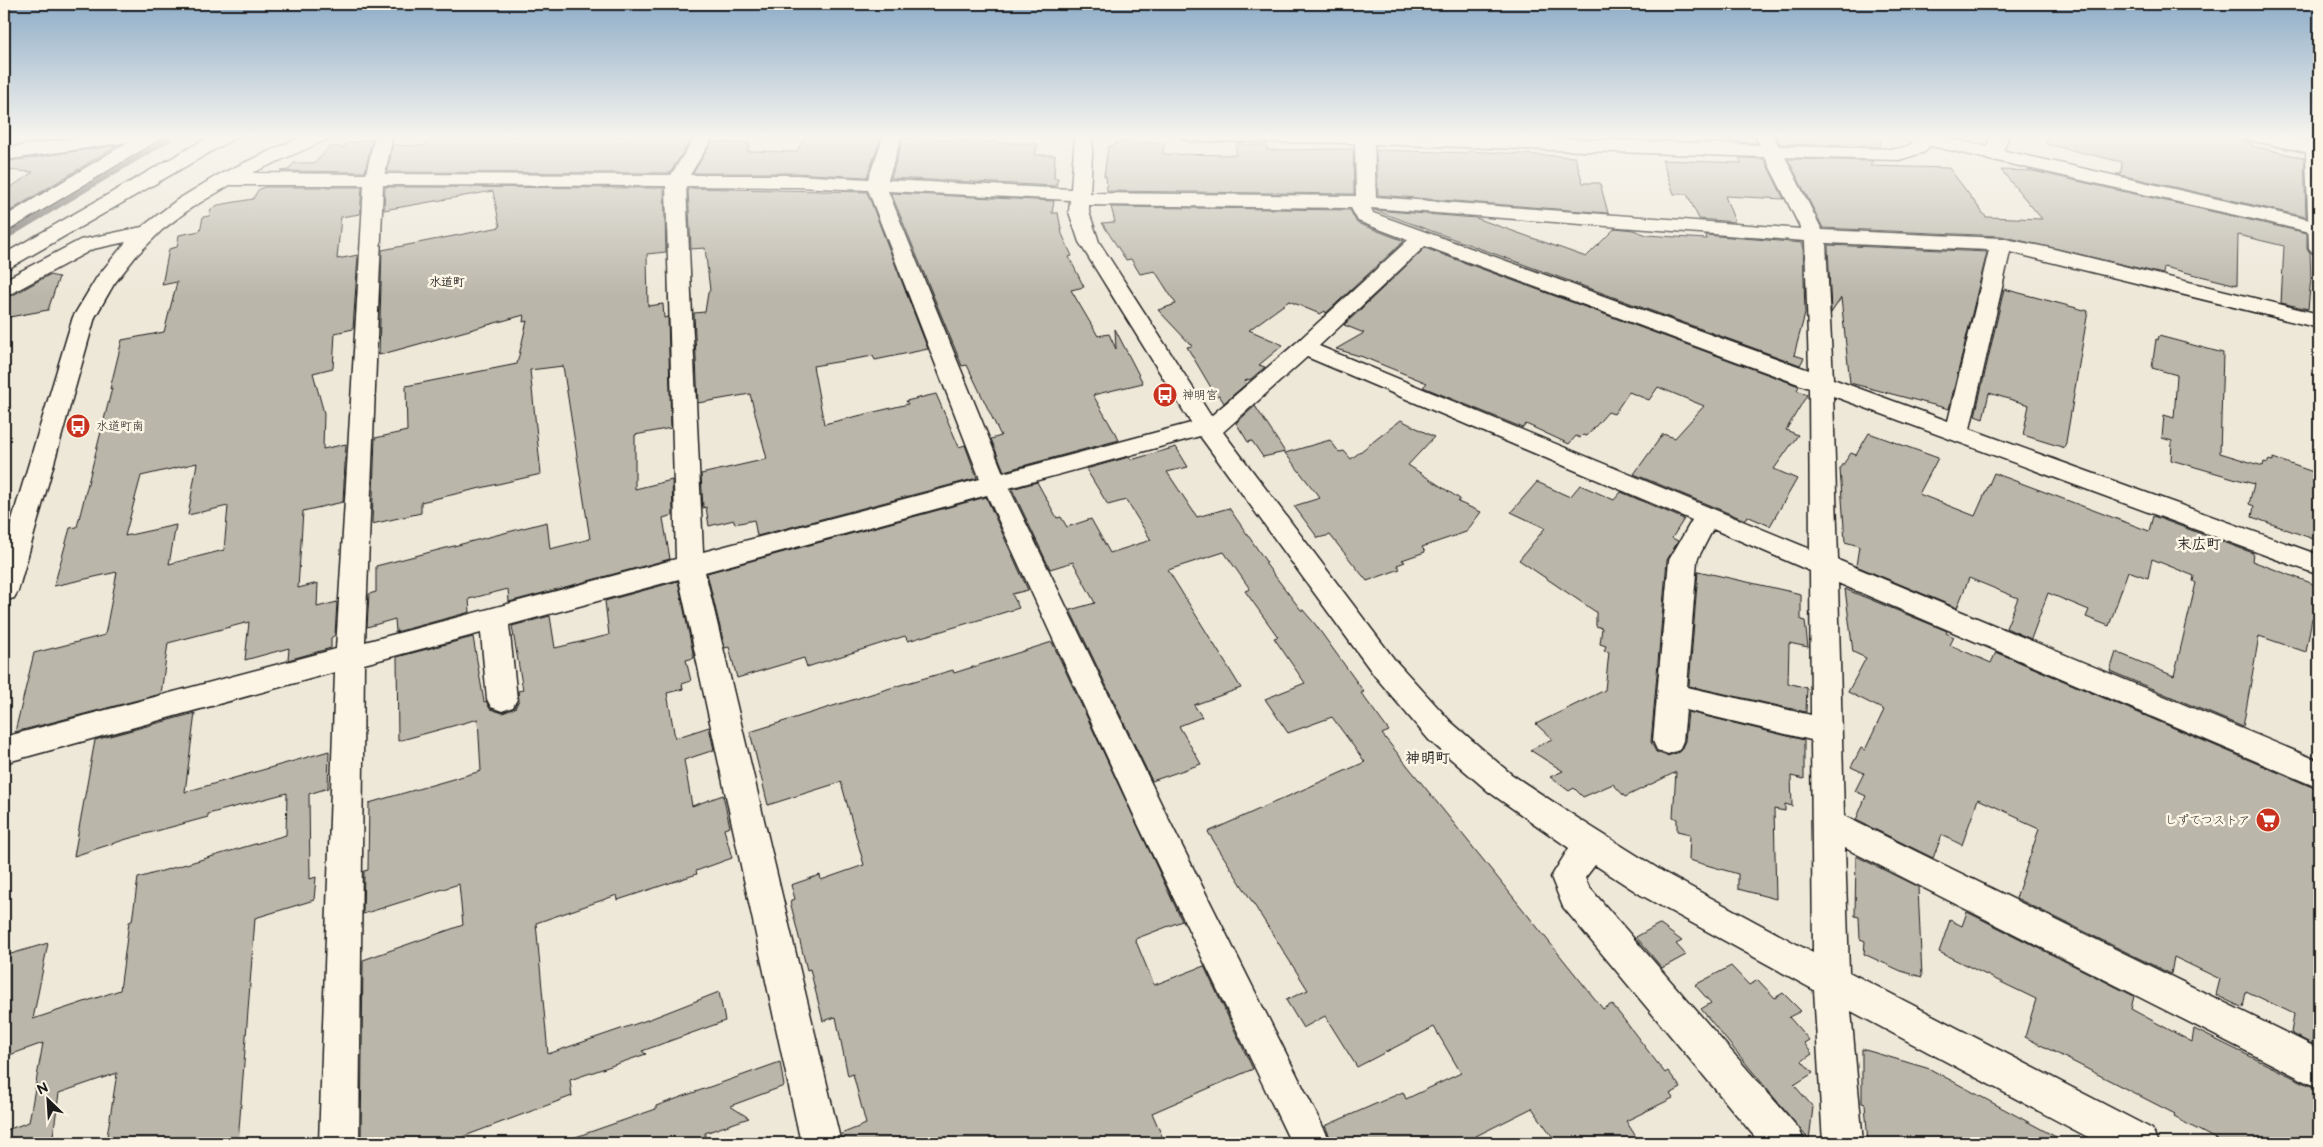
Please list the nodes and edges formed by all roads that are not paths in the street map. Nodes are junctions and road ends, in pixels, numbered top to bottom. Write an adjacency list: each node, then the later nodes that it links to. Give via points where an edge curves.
1 (65, 189): 15 (street)
2 (133, 189): 21 (street)
3 (210, 189): 17 (street)
4 (374, 189): 35 (street)
5 (676, 189): 31 (street)
6 (877, 189): 28 (street)
7 (936, 189): 13 (street)
8 (1081, 189): 13 (street)
9 (1363, 189): 14 (street)
10 (1790, 189): 18 (street)
11 (2165, 189): 16 (street)
12 (2317, 189): 16 (street)
13 (1080, 197): 14 (street); 26 (street, via 1080,212 1089,242)
14 (1362, 202): 18 (street); 19 (street, via 1365,217)
15 (4, 225)
16 (2319, 228)
17 (146, 232): 22 (street, via 87,244); 33 (street, via 113,268 84,317)
18 (1815, 236): 20 (street); 25 (street)
19 (1423, 238): 24 (street); 25 (street)
20 (2001, 244): 23 (street); 27 (street)
21 (4, 263)
22 (4, 288)
23 (2319, 320)
24 (1304, 348): 26 (street); 29 (street)
25 (1821, 384): 27 (street); 32 (street)
26 (1207, 429): 28 (street); 43 (street, via 1384,667 1440,731 1500,783)
27 (1957, 433): 30 (street)
28 (994, 483): 31 (street); 48 (street, via 1153,822)
29 (1707, 516): 32 (street); 36 (street, via 1684,560)
30 (2319, 565)
31 (690, 566): 34 (street); 47 (street)
32 (1824, 566): 38 (street); 41 (street)
33 (4, 591)
34 (494, 618): 35 (street); 37 (street)
35 (350, 656): 40 (street); 46 (street)
36 (1671, 695): 38 (street); 39 (street)
37 (502, 699)
38 (1827, 731): 42 (street)
39 (1668, 741)
40 (4, 750)
41 (2319, 775)
42 (1828, 823): 44 (street); 45 (street)
43 (1591, 845): 44 (street, via 1653,884); 49 (street, via 1568,876 1575,896)
44 (1831, 981): 50 (street); 51 (street)
45 (2319, 1069)
46 (339, 1143)
47 (821, 1143)
48 (1311, 1143)
49 (1784, 1143)
50 (1843, 1143)
51 (2138, 1143)

